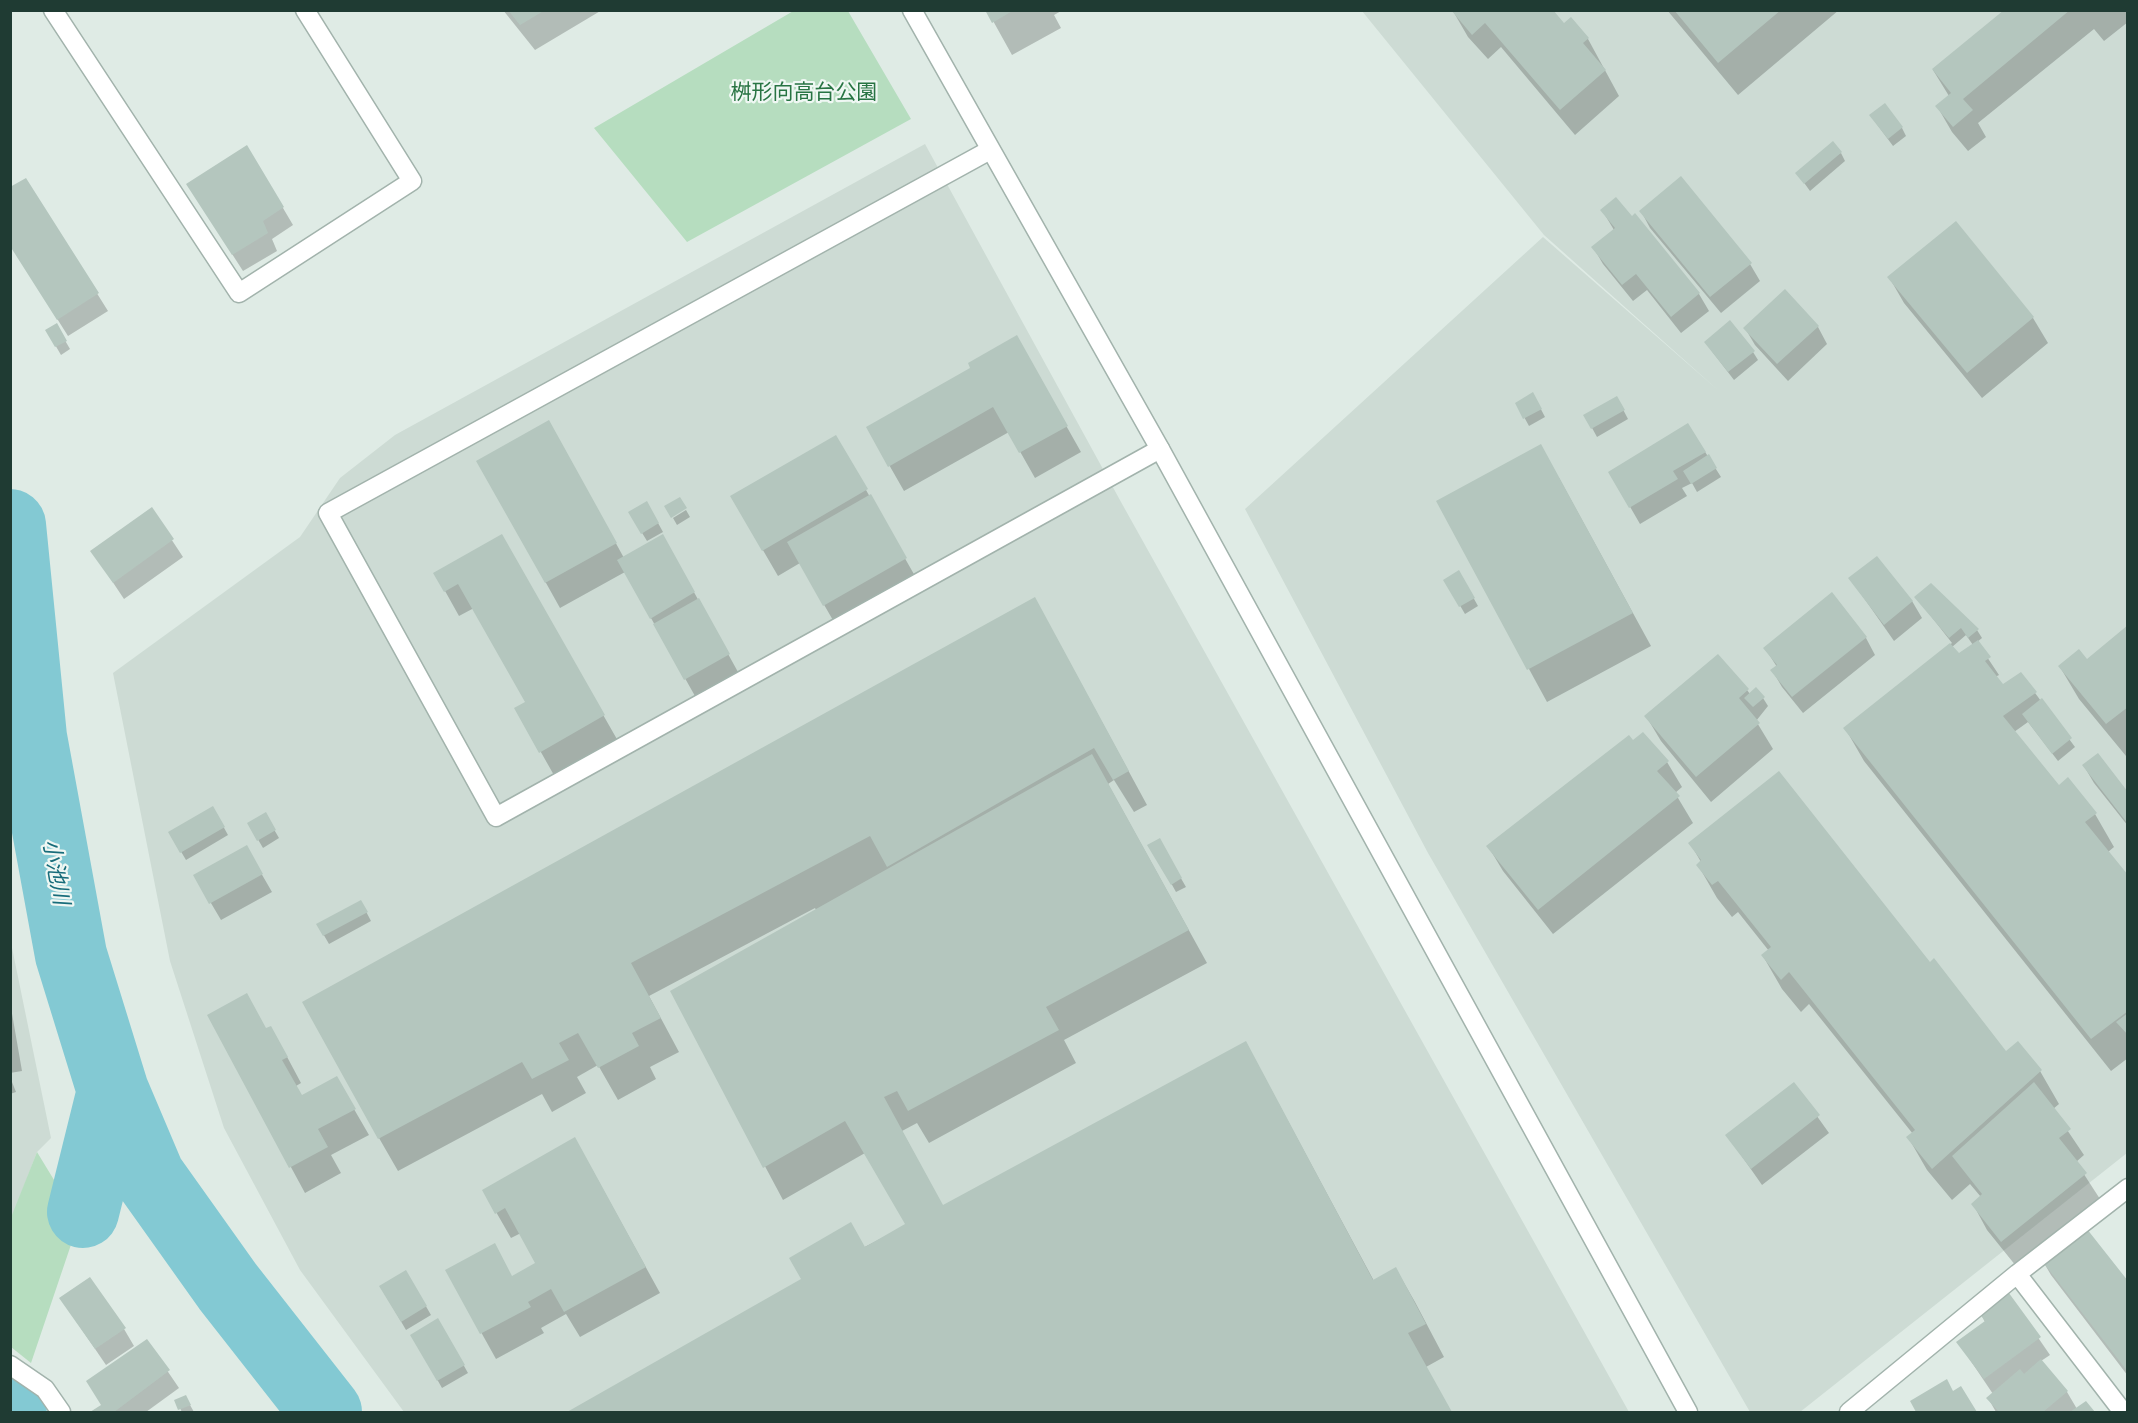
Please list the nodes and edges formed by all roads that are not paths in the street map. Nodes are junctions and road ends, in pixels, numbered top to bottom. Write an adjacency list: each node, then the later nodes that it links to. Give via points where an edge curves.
1 (53, 10): 2 (street, via 239,293 412,182)
2 (305, 10)
3 (912, 10): 4 (street)
4 (990, 150): 5 (street); 5 (street, via 328,513 496,817)
5 (1160, 449): 10 (street)
6 (2127, 1188): 7 (street)
7 (2017, 1274): 11 (street); 12 (street)
8 (10, 1365): 9 (street, via 45,1389)
9 (61, 1413)
10 (1688, 1413)
11 (1849, 1413)
12 (2123, 1413)

